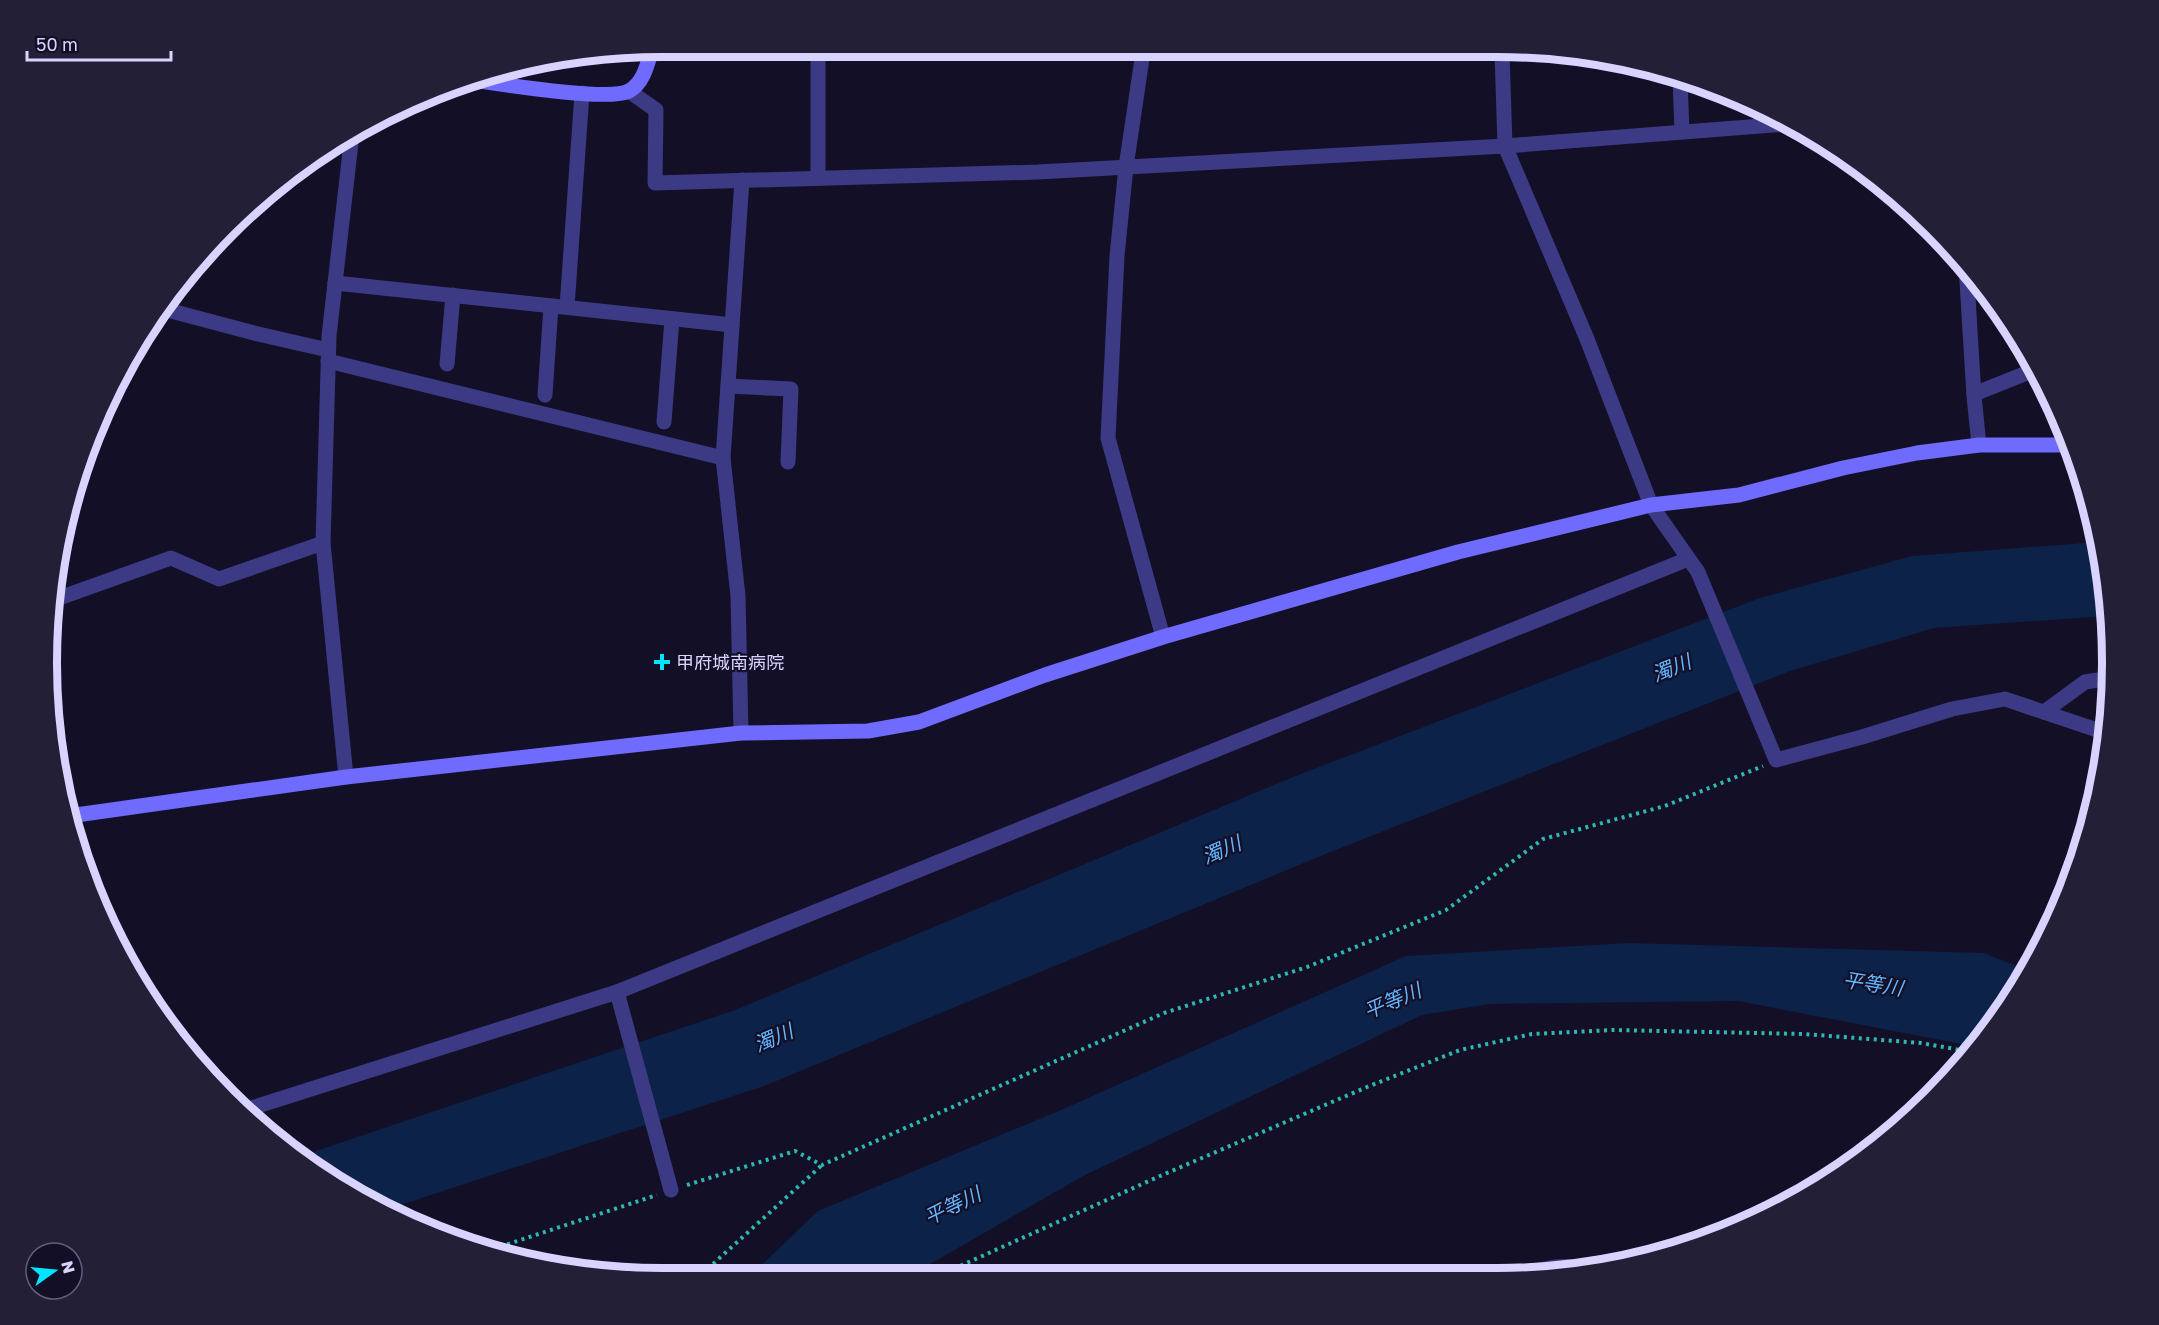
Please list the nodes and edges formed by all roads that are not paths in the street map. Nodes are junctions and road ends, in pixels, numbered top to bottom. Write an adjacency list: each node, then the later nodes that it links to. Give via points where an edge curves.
1 (650, 57): 7 (street, via 645,75)
2 (818, 57): 14 (street)
3 (1142, 57): 13 (street)
4 (1502, 57): 12 (street)
5 (492, 82): 8 (street)
6 (1680, 86): 10 (street)
7 (629, 91): 8 (street); 15 (street, via 656,110 655,183)
8 (582, 93): 20 (street)
9 (1775, 125): 10 (street)
10 (1682, 132): 12 (street)
11 (351, 144): 17 (street)
12 (1505, 146): 13 (street); 35 (street, via 1587,339)
13 (1125, 167): 14 (street); 39 (street, via 1108,438)
14 (818, 178): 15 (street)
15 (742, 180): 23 (street)
16 (1967, 282): 28 (street)
17 (335, 283): 18 (street); 24 (street)
18 (453, 295): 19 (street); 25 (street)
19 (551, 306): 20 (street); 29 (street)
20 (567, 307): 22 (street)
21 (170, 311): 24 (street)
22 (672, 319): 23 (street); 30 (street)
23 (732, 325): 27 (street)
24 (328, 355): 33 (street); 36 (street)
25 (447, 364)
26 (2028, 373): 28 (street)
27 (728, 386): 33 (street); 34 (street, via 791,388)
28 (1974, 394): 31 (street)
29 (545, 395)
30 (664, 422)
31 (1979, 445): 32 (street); 35 (street, via 1853,466 1739,495)
32 (2061, 445)
33 (723, 458): 43 (street, via 738,596)
34 (788, 462)
35 (1651, 505): 37 (street); 39 (street, via 1458,552)
36 (323, 543): 38 (street, via 219,579 171,558); 44 (street)
37 (1688, 559): 41 (street, via 1698,572 1776,760 1952,709 2005,699); 46 (street)
38 (61, 598)
39 (1163, 637): 43 (street, via 919,722 868,731)
40 (2102, 679): 41 (street, via 2085,682)
41 (2044, 712): 42 (street)
42 (2098, 730)
43 (741, 733): 44 (street)
44 (346, 777): 45 (street)
45 (77, 815)
46 (617, 992): 47 (street); 48 (street)
47 (252, 1108)
48 (671, 1190)

